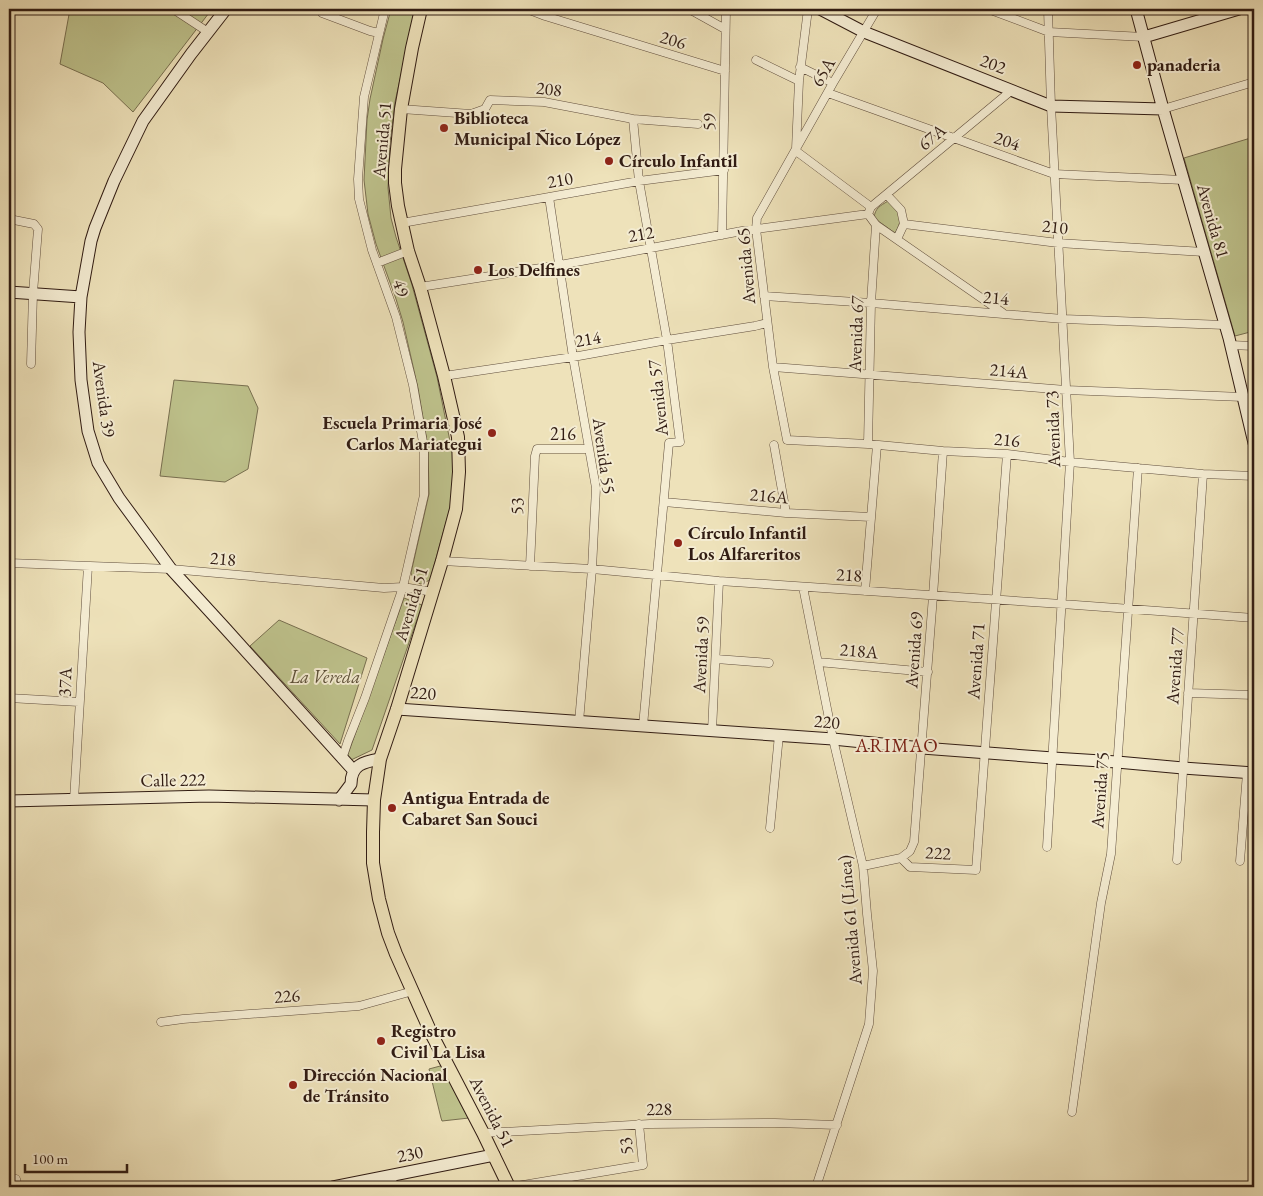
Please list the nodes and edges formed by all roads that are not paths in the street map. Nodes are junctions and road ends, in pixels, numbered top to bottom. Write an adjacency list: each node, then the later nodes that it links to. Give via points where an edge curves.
1 (173, 9): 17 (street)
2 (226, 9): 17 (street, Avenida 39)
3 (319, 9): 20 (street, via 322,13)
4 (385, 9): 20 (street, 49)
5 (422, 9): 31 (main road, Avenida 51)
6 (527, 9): 24 (street, 206)
7 (688, 9): 16 (street)
8 (726, 9): 16 (street, 59)
9 (808, 9): 23 (street, Avenida 65)
10 (820, 9): 18 (street, 202)
11 (877, 9): 18 (street, 65A)
12 (988, 9): 19 (street)
13 (1048, 9): 19 (street, Avenida 73)
14 (1136, 9): 21 (street, Avenida 81)
15 (1239, 9): 21 (street)
16 (725, 29): 24 (street, 59)
17 (208, 32): 61 (street, Avenida 39, via 143,121 122,164 95,228)
18 (864, 32): 27 (street, 65A); 28 (street, 202)
19 (1049, 32): 21 (street); 30 (street, Avenida 73)
20 (379, 33): 55 (street, 49, via 364,97 358,179 359,199)
21 (1144, 37): 32 (street, Avenida 81)
22 (756, 60): 25 (street)
23 (800, 67): 25 (street, Avenida 65); 27 (street)
24 (725, 71): 37 (street, 59)
25 (799, 81): 36 (street, Avenida 65)
26 (1254, 82): 32 (street)
27 (833, 83): 29 (street, 65A)
28 (1012, 90): 30 (street, 202); 35 (street, 67A)
29 (828, 93): 35 (street, 204); 36 (street, 65A)
30 (1051, 106): 32 (street, 202); 38 (street, Avenida 73)
31 (402, 109): 33 (street, 208, via 471,114 485,109 490,100 544,102); 45 (main road, Avenida 51, via 394,183)
32 (1163, 109): 39 (street, Avenida 81)
33 (633, 119): 34 (street, 208); 40 (street, Avenida 57)
34 (698, 124)
35 (954, 138): 38 (street, 204); 41 (street, 67A)
36 (796, 150): 43 (street); 48 (street, Avenida 65, via 757,218)
37 (724, 170): 40 (street, 210); 49 (street, 59)
38 (1054, 174): 39 (street, 204); 51 (street, Avenida 73)
39 (1183, 180): 54 (street, Avenida 81)
40 (638, 181): 42 (street, 210); 52 (street, Avenida 57)
41 (887, 195): 43 (street, 67A); 46 (street, via 901,210)
42 (549, 197): 45 (street, 210); 56 (street, Avenida 55)
43 (870, 211): 47 (street); 48 (street, 212)
44 (9, 219): 59 (street, via 34,224 38,229)
45 (402, 223): 53 (main road, Avenida 51)
46 (904, 224): 50 (street); 51 (street, 210)
47 (876, 225): 50 (street); 62 (street, Avenida 67)
48 (756, 230): 49 (street, 212); 60 (street, Avenida 65)
49 (722, 235): 52 (street, 212)
50 (896, 239): 63 (street)
51 (1058, 243): 54 (street, 210); 64 (street, Avenida 73)
52 (651, 248): 56 (street, 212); 67 (street, Avenida 57)
53 (408, 251): 55 (street); 57 (main road, Avenida 51)
54 (1204, 252): 66 (street, Avenida 81)
55 (377, 263): 101 (street, 49, via 396,317 424,448 424,495)
56 (560, 264): 57 (street, 212); 70 (street, Avenida 55)
57 (420, 287): 74 (main road, Avenida 51)
58 (9, 292): 59 (street)
59 (33, 293): 61 (street); 71 (street)
60 (764, 296): 62 (street, 214); 65 (street, Avenida 65)
61 (81, 297): 98 (street, Avenida 39, via 80,370 88,431 98,463 119,498)
62 (872, 303): 63 (street, 214); 73 (street, Avenida 67)
63 (1004, 314): 64 (street, 214)
64 (1062, 320): 66 (street, 214); 75 (street, Avenida 73)
65 (767, 323): 67 (street, 214); 72 (street, Avenida 65)
66 (1225, 325): 68 (street, Avenida 81)
67 (667, 340): 70 (street, 214); 90 (street, Avenida 57, via 680,442 669,443)
68 (1230, 345): 69 (street); 76 (street, Avenida 81)
69 (1254, 346)
70 (573, 357): 74 (street, 214); 83 (street, Avenida 55)
71 (30, 364)
72 (772, 367): 73 (street, 214A); 77 (street, Avenida 65)
73 (870, 374): 75 (street, 214A); 79 (street, Avenida 67)
74 (444, 376): 93 (main road, Avenida 51, via 458,437 459,472 456,509)
75 (1066, 390): 76 (street, 214A); 86 (street, Avenida 73)
76 (1243, 397): 78 (street, Avenida 81)
77 (786, 440): 79 (street, 216)
78 (1254, 443)
79 (868, 444): 80 (street, 216)
80 (877, 445): 84 (street, 216); 92 (street)
81 (774, 446): 91 (street)
82 (537, 449): 83 (street, 216); 96 (street, 53)
83 (589, 449): 97 (street, Avenida 55, via 596,488)
84 (943, 451): 85 (street, 216); 105 (street, Avenida 69)
85 (1007, 454): 86 (street, 216); 106 (street, Avenida 71)
86 (1070, 462): 87 (street, 216); 107 (street, Avenida 73)
87 (1138, 468): 88 (street, 216); 108 (street, Avenida 75)
88 (1203, 474): 89 (street, 216); 109 (street, Avenida 77)
89 (1254, 476)
90 (664, 502): 91 (street, 216A); 99 (street, Avenida 57)
91 (786, 512): 92 (street, 216A)
92 (871, 517): 103 (street)
93 (442, 561): 96 (street, 218); 104 (main road, Avenida 51)
94 (9, 562): 95 (street, 218)
95 (88, 566): 98 (street, 218); 118 (street, 37A)
96 (530, 566): 97 (street, 218)
97 (592, 568): 99 (street, 218); 120 (street, Avenida 55)
98 (171, 569): 101 (street, 218); 128 (street, Avenida 39)
99 (658, 575): 100 (street, 218); 121 (street, Avenida 57)
100 (719, 581): 102 (street, 218); 111 (street, Avenida 59)
101 (403, 587): 104 (street, 218); 128 (street, 49)
102 (803, 587): 103 (street, 218); 112 (street, Avenida 61 (Línea))
103 (865, 590): 105 (street, 218)
104 (433, 592): 119 (main road, Avenida 51)
105 (933, 596): 106 (street, 218); 114 (street, Avenida 69)
106 (996, 600): 107 (street, 218); 126 (street, Avenida 71)
107 (1062, 604): 108 (street, 218); 127 (street, Avenida 73)
108 (1128, 609): 109 (street, 218); 130 (street, Avenida 75)
109 (1194, 613): 110 (street, 218); 115 (street, Avenida 77)
110 (1254, 618)
111 (716, 659): 113 (street); 122 (street, Avenida 59)
112 (818, 662): 114 (street, 218A); 124 (street, Avenida 61 (Línea))
113 (770, 663)
114 (928, 672): 125 (street, Avenida 69)
115 (1188, 694): 116 (street); 131 (street, Avenida 77)
116 (1254, 695)
117 (9, 698): 118 (street)
118 (79, 702): 135 (street, 37A)
119 (397, 709): 120 (street, 220); 129 (main road, Avenida 51)
120 (579, 722): 121 (street, 220)
121 (643, 726): 122 (street, 220)
122 (712, 731): 123 (street, 220)
123 (778, 736): 124 (street, 220); 139 (street)
124 (833, 740): 125 (street, 220); 145 (street, Avenida 61 (Línea))
125 (922, 748): 126 (street, 220); 141 (street, Avenida 69, via 914,842)
126 (985, 752): 127 (street, 220); 146 (street, Avenida 71)
127 (1053, 758): 130 (street, 220); 140 (street, Avenida 73)
128 (342, 759): 132 (street, Avenida 39)
129 (380, 759): 132 (street, via 359,765); 137 (main road, Avenida 51)
130 (1117, 762): 131 (street, 220); 149 (street, Avenida 75, via 1111,854 1101,903)
131 (1183, 768): 133 (street, 220); 143 (street, Avenida 77)
132 (354, 771): 134 (street)
133 (1251, 773): 144 (street)
134 (352, 784): 136 (street); 137 (street, via 354,791)
135 (74, 800): 136 (street, Calle 222, via 209,796); 138 (street, Calle 222)
136 (339, 800): 137 (street, Calle 222)
137 (368, 800): 147 (main road, Avenida 51, via 379,899 388,933)
138 (9, 801)
139 (770, 828)
140 (1046, 847)
141 (910, 851): 142 (street, 222)
142 (901, 858): 145 (street, 222); 146 (street, 222, via 910,867)
143 (1177, 860)
144 (1240, 861)
145 (863, 866): 151 (street, Avenida 61 (Línea), via 873,971 869,1024)
146 (976, 870)
147 (413, 991): 148 (street, 226, via 359,1006); 152 (main road, Avenida 51, via 432,1035)
148 (161, 1022)
149 (1072, 1112)
150 (639, 1124): 151 (street, 228); 152 (street, 228); 157 (street, 53, via 643,1165)
151 (836, 1125): 158 (street, Avenida 61 (Línea))
152 (483, 1132): 153 (main road, Avenida 51)
153 (494, 1155): 154 (street, 230); 157 (main road, Avenida 51)
154 (391, 1176): 155 (street, 230); 156 (street)
155 (333, 1187)
156 (394, 1187)
157 (510, 1187)
158 (816, 1187)

